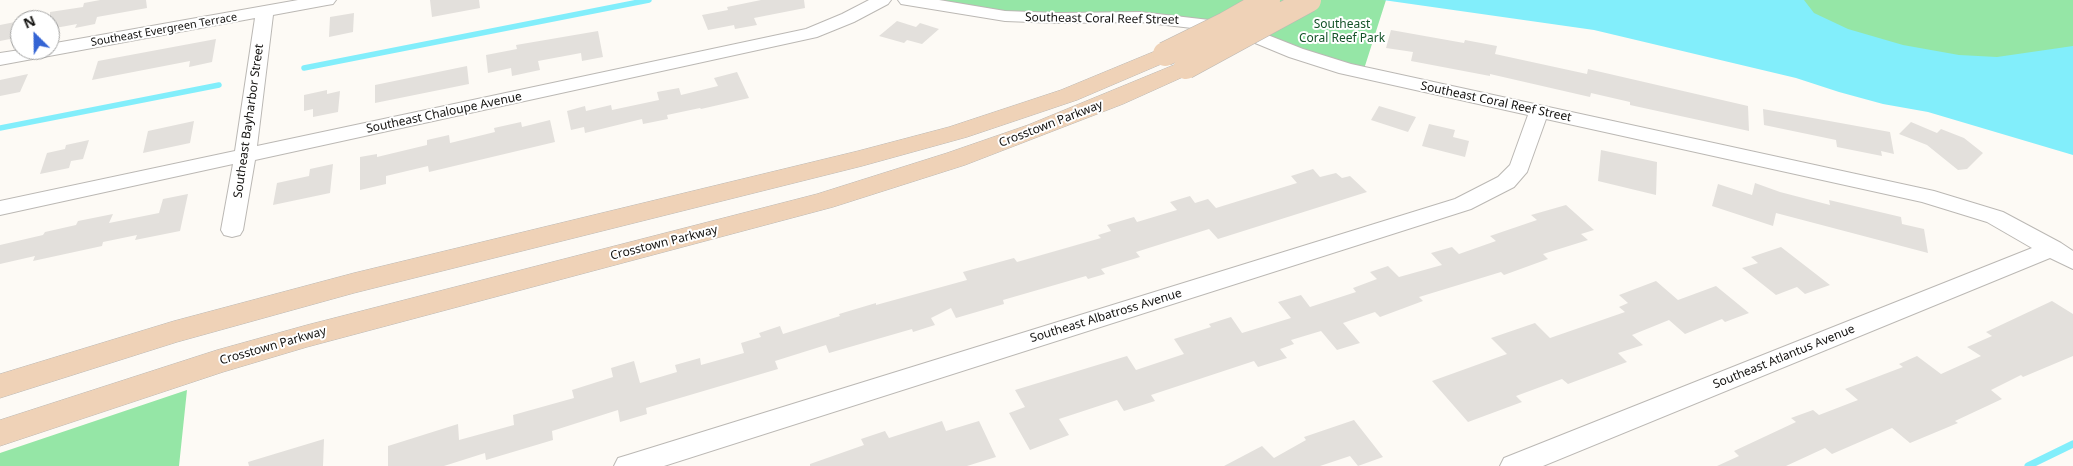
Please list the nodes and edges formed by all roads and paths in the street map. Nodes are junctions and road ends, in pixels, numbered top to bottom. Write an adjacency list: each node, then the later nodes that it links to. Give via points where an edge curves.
1 (328, 0): 6 (street, Southeast Evergreen Terrace)
2 (882, 0): 10 (street, Southeast Chaloupe Avenue, via 811,33)
3 (907, 0): 9 (street, Southeast Coral Reef Street, via 1004,16 1140,17 1205,24 1248,34 1346,69)
4 (1268, 0): 8 (main road, Crosstown Parkway, bridge, via 1226,24)
5 (1309, 0): 8 (main road, Crosstown Parkway, bridge, via 1257,30)
6 (265, 12): 7 (street, Southeast Evergreen Terrace); 10 (street, Southeast Bayharbor Street)
7 (0, 59)
8 (1176, 61): 14 (main road, Crosstown Parkway, via 950,134 862,158 354,283); 16 (main road, Crosstown Parkway, via 1115,99 948,162 824,201 307,336)
9 (1539, 111): 13 (street, Southeast Coral Reef Street, via 1926,196 1995,217); 18 (street, Southeast Albatross Avenue, via 1520,167 1506,182 1463,204)
10 (245, 156): 11 (street, Southeast Chaloupe Avenue); 12 (street, Southeast Bayharbor Street)
11 (0, 208)
12 (232, 230)
13 (2063, 254): 19 (street, Southeast Atlantus Avenue)
14 (217, 321): 15 (main road, Crosstown Parkway); 16 (main road, via 198,347)
15 (0, 386)
16 (135, 388): 17 (main road, Crosstown Parkway)
17 (0, 433)
18 (628, 466)
19 (1514, 466)

